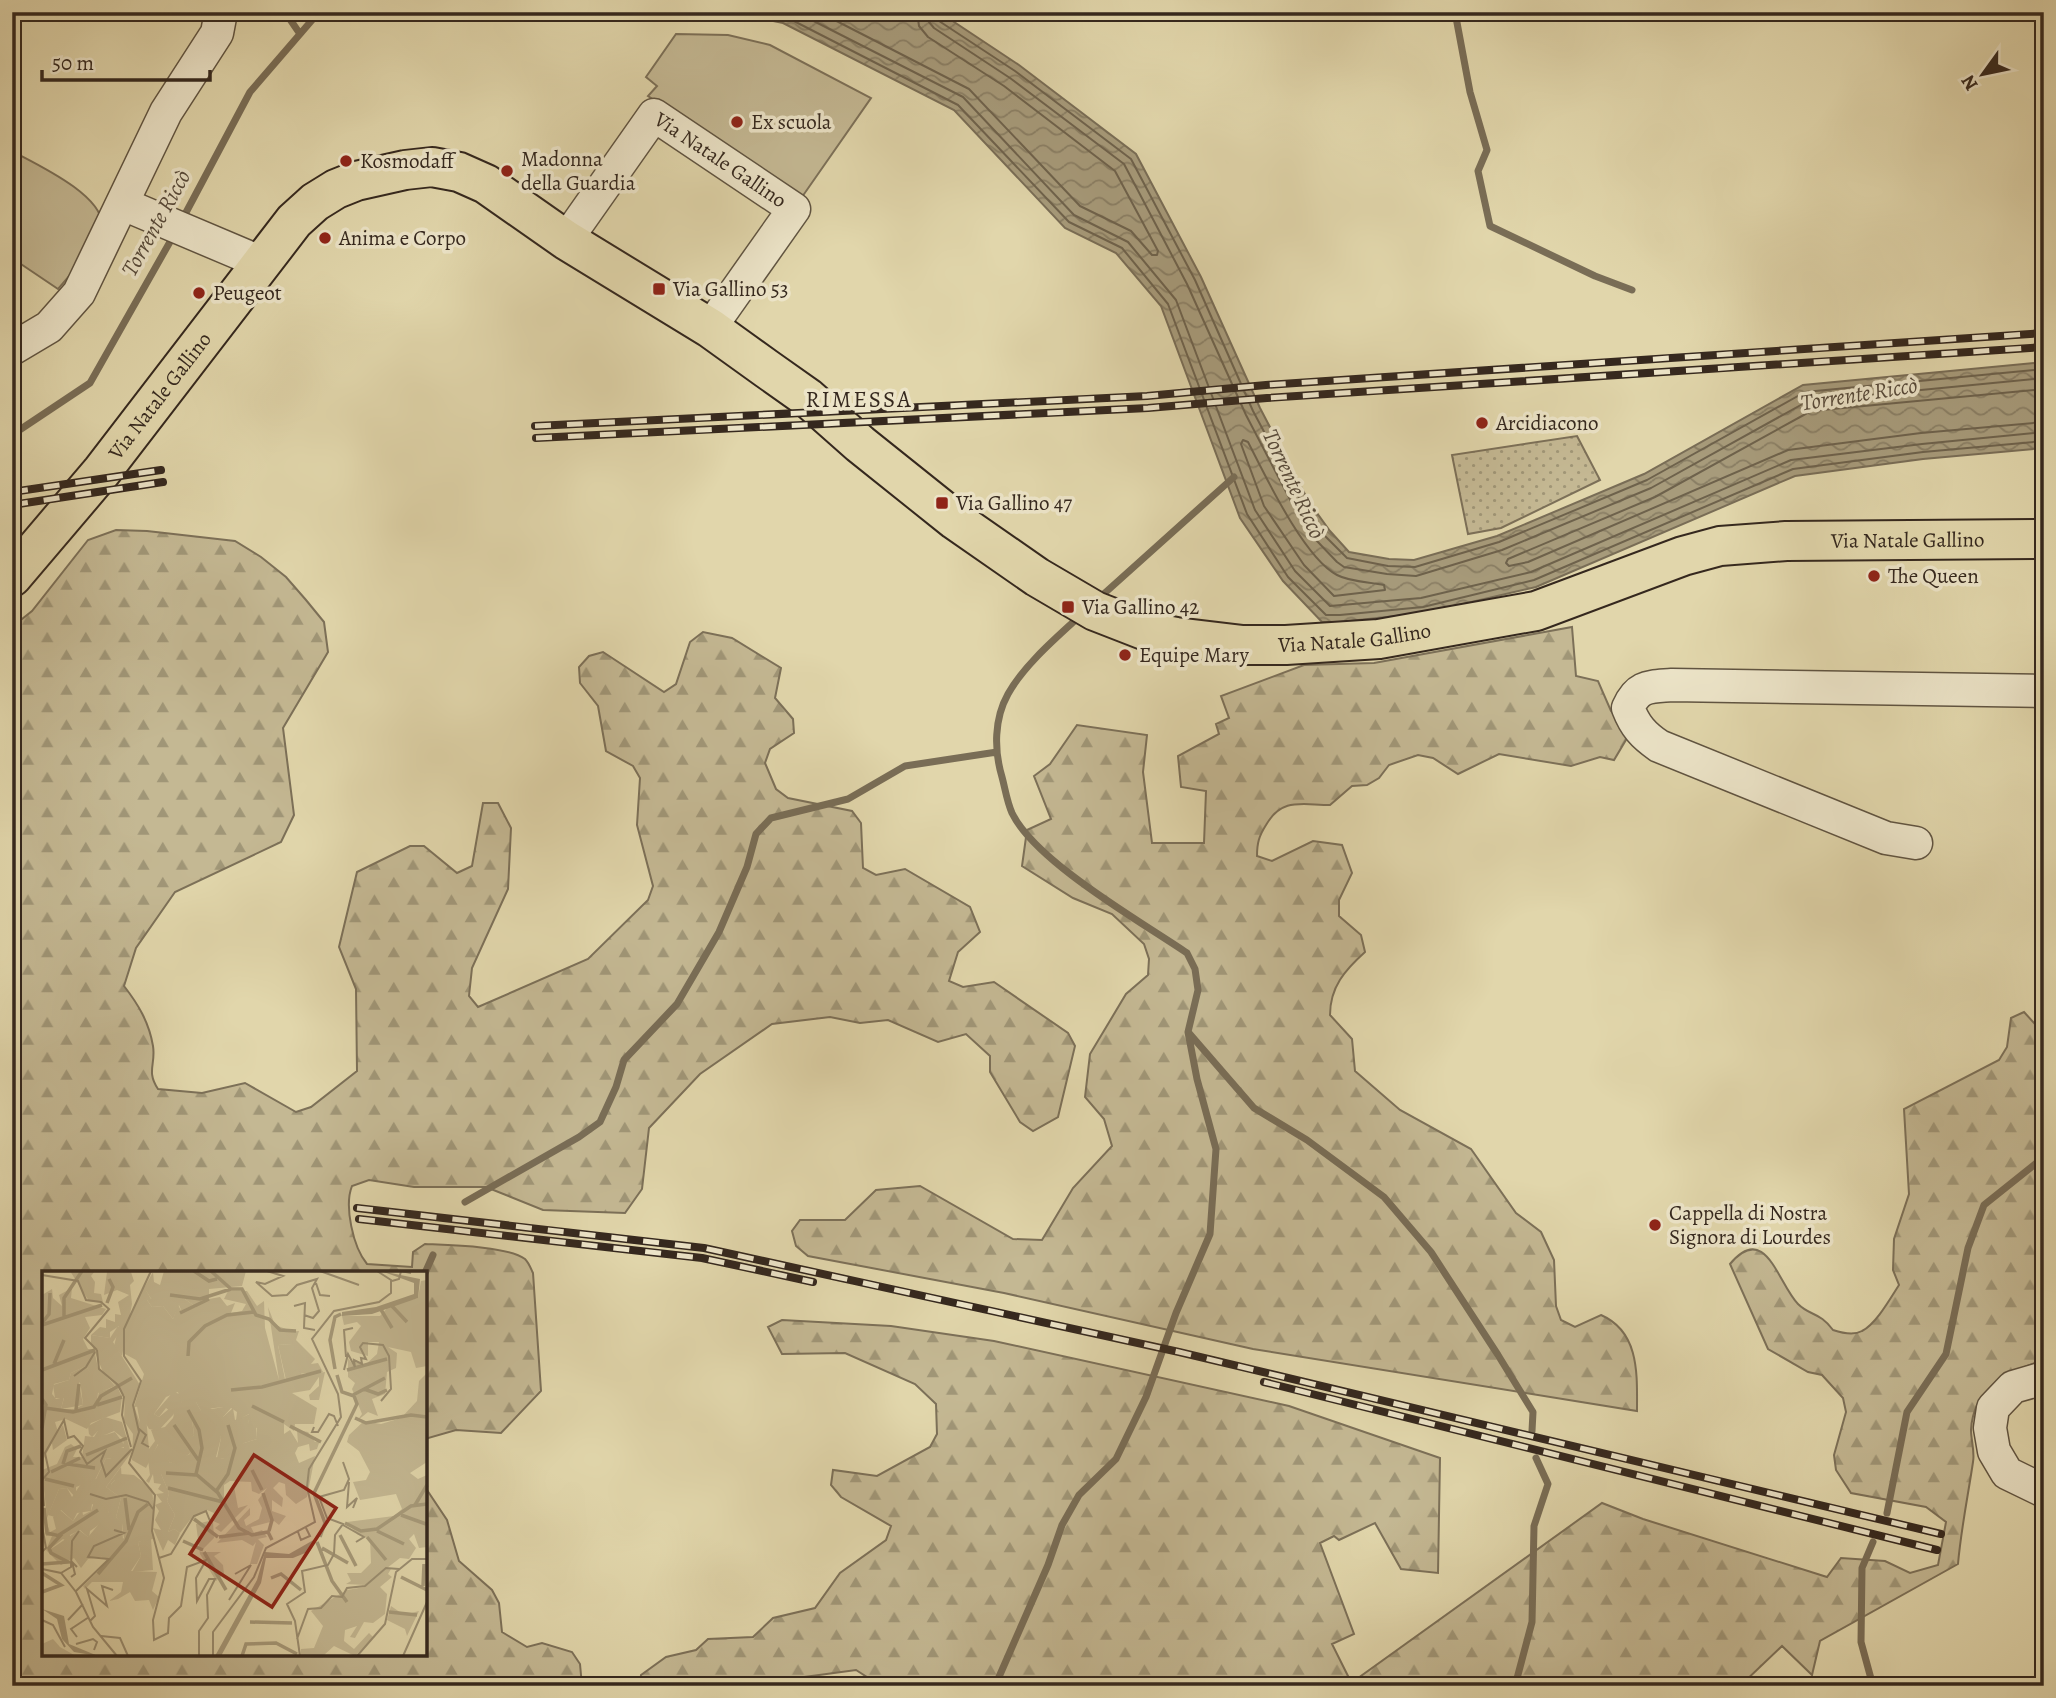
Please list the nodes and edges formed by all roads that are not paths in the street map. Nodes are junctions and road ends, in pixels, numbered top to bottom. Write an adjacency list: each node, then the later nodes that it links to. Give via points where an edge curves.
1 (220, 12): 2 (street, via 216,33 166,112)
2 (129, 206): 4 (street); 6 (street, via 79,293 49,327)
3 (566, 240): 4 (main road, Via Natale Gallino, via 486,184 432,167 378,175 336,189 294,221); 5 (main road, Via Natale Gallino); 5 (street, Via Natale Gallino, via 654,115 794,209)
4 (260, 262): 8 (main road, Via Natale Gallino, via 102,471)
5 (710, 328): 7 (main road, Via Natale Gallino, via 808,398 955,520 1037,578 1118,621 1199,641 1339,643 1488,620 1536,611 1720,546 1786,541)
6 (12, 349)
7 (2044, 539)
8 (12, 577)
9 (2044, 691): 10 (street, via 1672,685 1648,687 1634,695 1628,708 1635,724 1659,746 1886,838)
10 (1916, 844)
11 (2044, 1378): 12 (street, via 2013,1387 1993,1408 1990,1428 1994,1451 2007,1473)
12 (2044, 1490)

